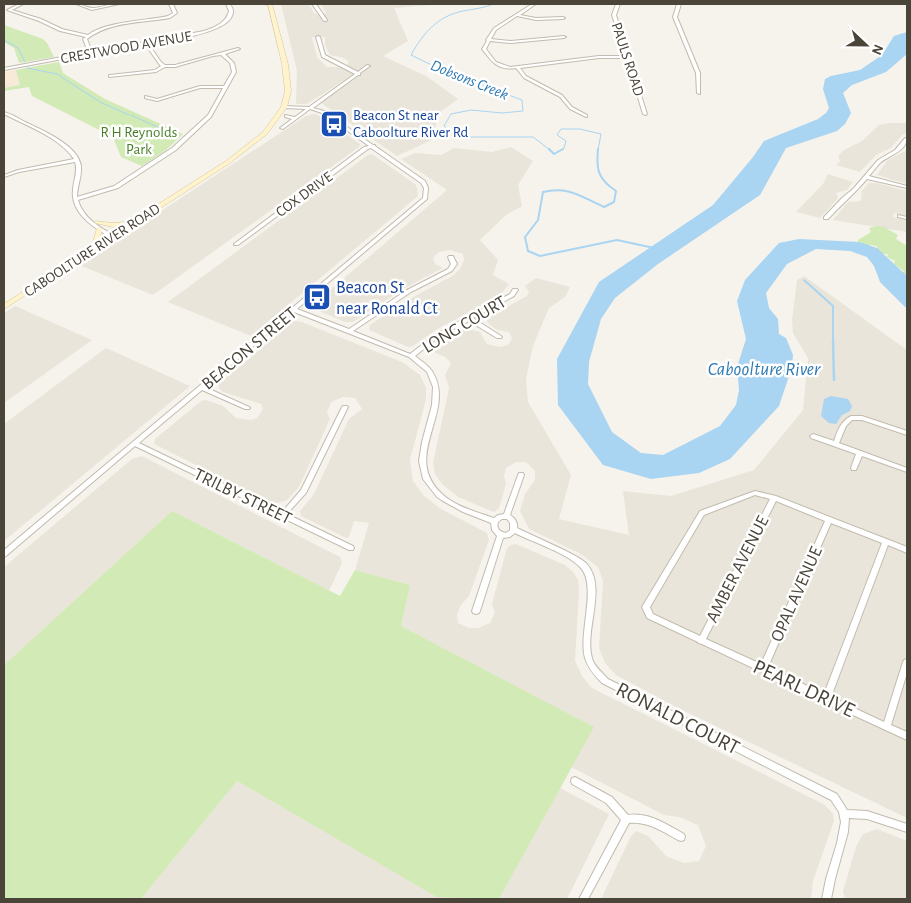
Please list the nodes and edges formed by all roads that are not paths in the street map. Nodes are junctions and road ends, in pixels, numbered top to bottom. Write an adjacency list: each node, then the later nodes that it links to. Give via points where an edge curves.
1 (20, 4): 14 (street, via 9,10 61,30)
2 (78, 4): 3 (street, via 92,9)
3 (118, 4)
4 (170, 4): 14 (street, via 175,13 168,17 108,28)
5 (228, 4): 18 (street, CRESTWOOD AVENUE, via 230,16 213,29)
6 (270, 4): 32 (main road, CABOOLTURE RIVER ROAD, via 285,64 288,91)
7 (314, 4): 13 (street)
8 (534, 4): 11 (street)
9 (618, 4): 22 (street, PAULS ROAD, via 614,15)
10 (679, 4): 30 (street, via 675,17 698,73)
11 (517, 15): 12 (street, via 536,19); 17 (street, via 495,29)
12 (563, 18)
13 (325, 20)
14 (87, 36): 20 (street, via 86,42)
15 (318, 37): 27 (street, via 322,56)
16 (564, 37): 17 (street, via 511,42)
17 (488, 40): 25 (street, via 484,50 495,64)
18 (147, 44): 20 (street, CRESTWOOD AVENUE); 23 (street)
19 (238, 49): 21 (street)
20 (92, 54): 26 (street, CRESTWOOD AVENUE)
21 (222, 54): 23 (street); 29 (street, via 232,63 234,72)
22 (627, 57): 25 (street, via 599,57); 35 (street, PAULS ROAD)
23 (164, 66): 28 (street, via 151,72)
24 (368, 66): 27 (street)
25 (518, 68): 37 (street, via 525,77 561,96 571,108)
26 (4, 69)
27 (359, 74): 33 (street)
28 (110, 76)
29 (224, 88): 31 (street, via 200,87 157,100); 47 (street, via 210,116 165,157 116,186)
30 (699, 93)
31 (146, 97)
32 (284, 107): 33 (street, BEACON STREET); 46 (main road, CABOOLTURE RIVER ROAD, via 272,125 248,148)
33 (310, 108): 38 (street); 41 (street, BEACON STREET, via 323,112)
34 (4, 114): 42 (street, via 64,145)
35 (645, 114)
36 (286, 116): 38 (street)
37 (586, 116)
38 (296, 118): 39 (street)
39 (282, 128)
40 (907, 139): 44 (street)
41 (373, 146): 55 (street, COX DRIVE); 59 (street, BEACON STREET, via 423,182 426,188 424,198)
42 (77, 160): 43 (street); 47 (street)
43 (4, 176)
44 (866, 177): 45 (street); 49 (street)
45 (907, 187)
46 (180, 192): 51 (main road, CABOOLTURE RIVER ROAD); 53 (main road, CABOOLTURE RIVER ROAD)
47 (76, 199): 52 (street, via 91,225)
48 (900, 216): 50 (street)
49 (826, 218)
50 (907, 218)
51 (124, 224): 52 (main road); 53 (main road, CABOOLTURE RIVER ROAD)
52 (98, 226): 53 (street); 54 (main road)
53 (113, 234): 54 (main road, CABOOLTURE RIVER ROAD); 58 (main road, CABOOLTURE RIVER ROAD)
54 (96, 242): 58 (main road, CABOOLTURE RIVER ROAD)
55 (236, 244)
56 (451, 257): 61 (street, via 454,264 450,270 409,291)
57 (515, 290): 60 (street, LONG COURT, via 512,296)
58 (4, 306)
59 (294, 310): 61 (street); 64 (street, BEACON STREET)
60 (470, 319): 62 (street); 63 (street, LONG COURT, via 438,335)
61 (350, 332): 63 (street)
62 (499, 337)
63 (411, 356): 79 (street, via 432,373 437,389 422,462 427,482 445,500)
64 (202, 388): 66 (street); 69 (street, BEACON STREET)
65 (345, 407): 76 (street, via 304,491)
66 (247, 408)
67 (907, 433): 70 (street, via 862,418 851,418 842,425)
68 (813, 436): 70 (street)
69 (136, 444): 76 (street, TRILBY STREET); 85 (street, BEACON STREET)
70 (836, 444): 71 (street)
71 (860, 453): 72 (street); 73 (street)
72 (854, 468)
73 (907, 470)
74 (521, 474): 77 (street)
75 (774, 498): 78 (street); 87 (street, AMBER AVENUE); 87 (street, PEARL DRIVE, via 755,493 702,513 646,607 650,616)
76 (282, 516): 83 (street, TRILBY STREET)
77 (506, 518): 79 (street); 80 (street, via 513,521)
78 (829, 520): 82 (street); 89 (street, OPAL AVENUE)
79 (494, 521): 81 (street, via 494,529)
80 (514, 530): 81 (street); 94 (street, RONALD COURT, via 577,560 588,570 591,582 587,649 589,660 605,681 834,797)
81 (501, 534): 86 (street)
82 (886, 542): 84 (street); 90 (street)
83 (351, 548)
84 (907, 550)
85 (4, 554)
86 (476, 611)
87 (701, 641): 89 (street, PEARL DRIVE)
88 (907, 662): 91 (street)
89 (763, 669): 90 (street, PEARL DRIVE)
90 (826, 698): 91 (street, PEARL DRIVE)
91 (887, 726): 92 (street, PEARL DRIVE)
92 (907, 736)
93 (575, 782): 95 (street, via 609,800)
94 (844, 814): 96 (street, via 867,815); 99 (street, via 846,826)
95 (626, 819): 97 (street, via 638,816); 98 (street)
96 (907, 828)
97 (681, 837)
98 (583, 899)
99 (827, 899)

